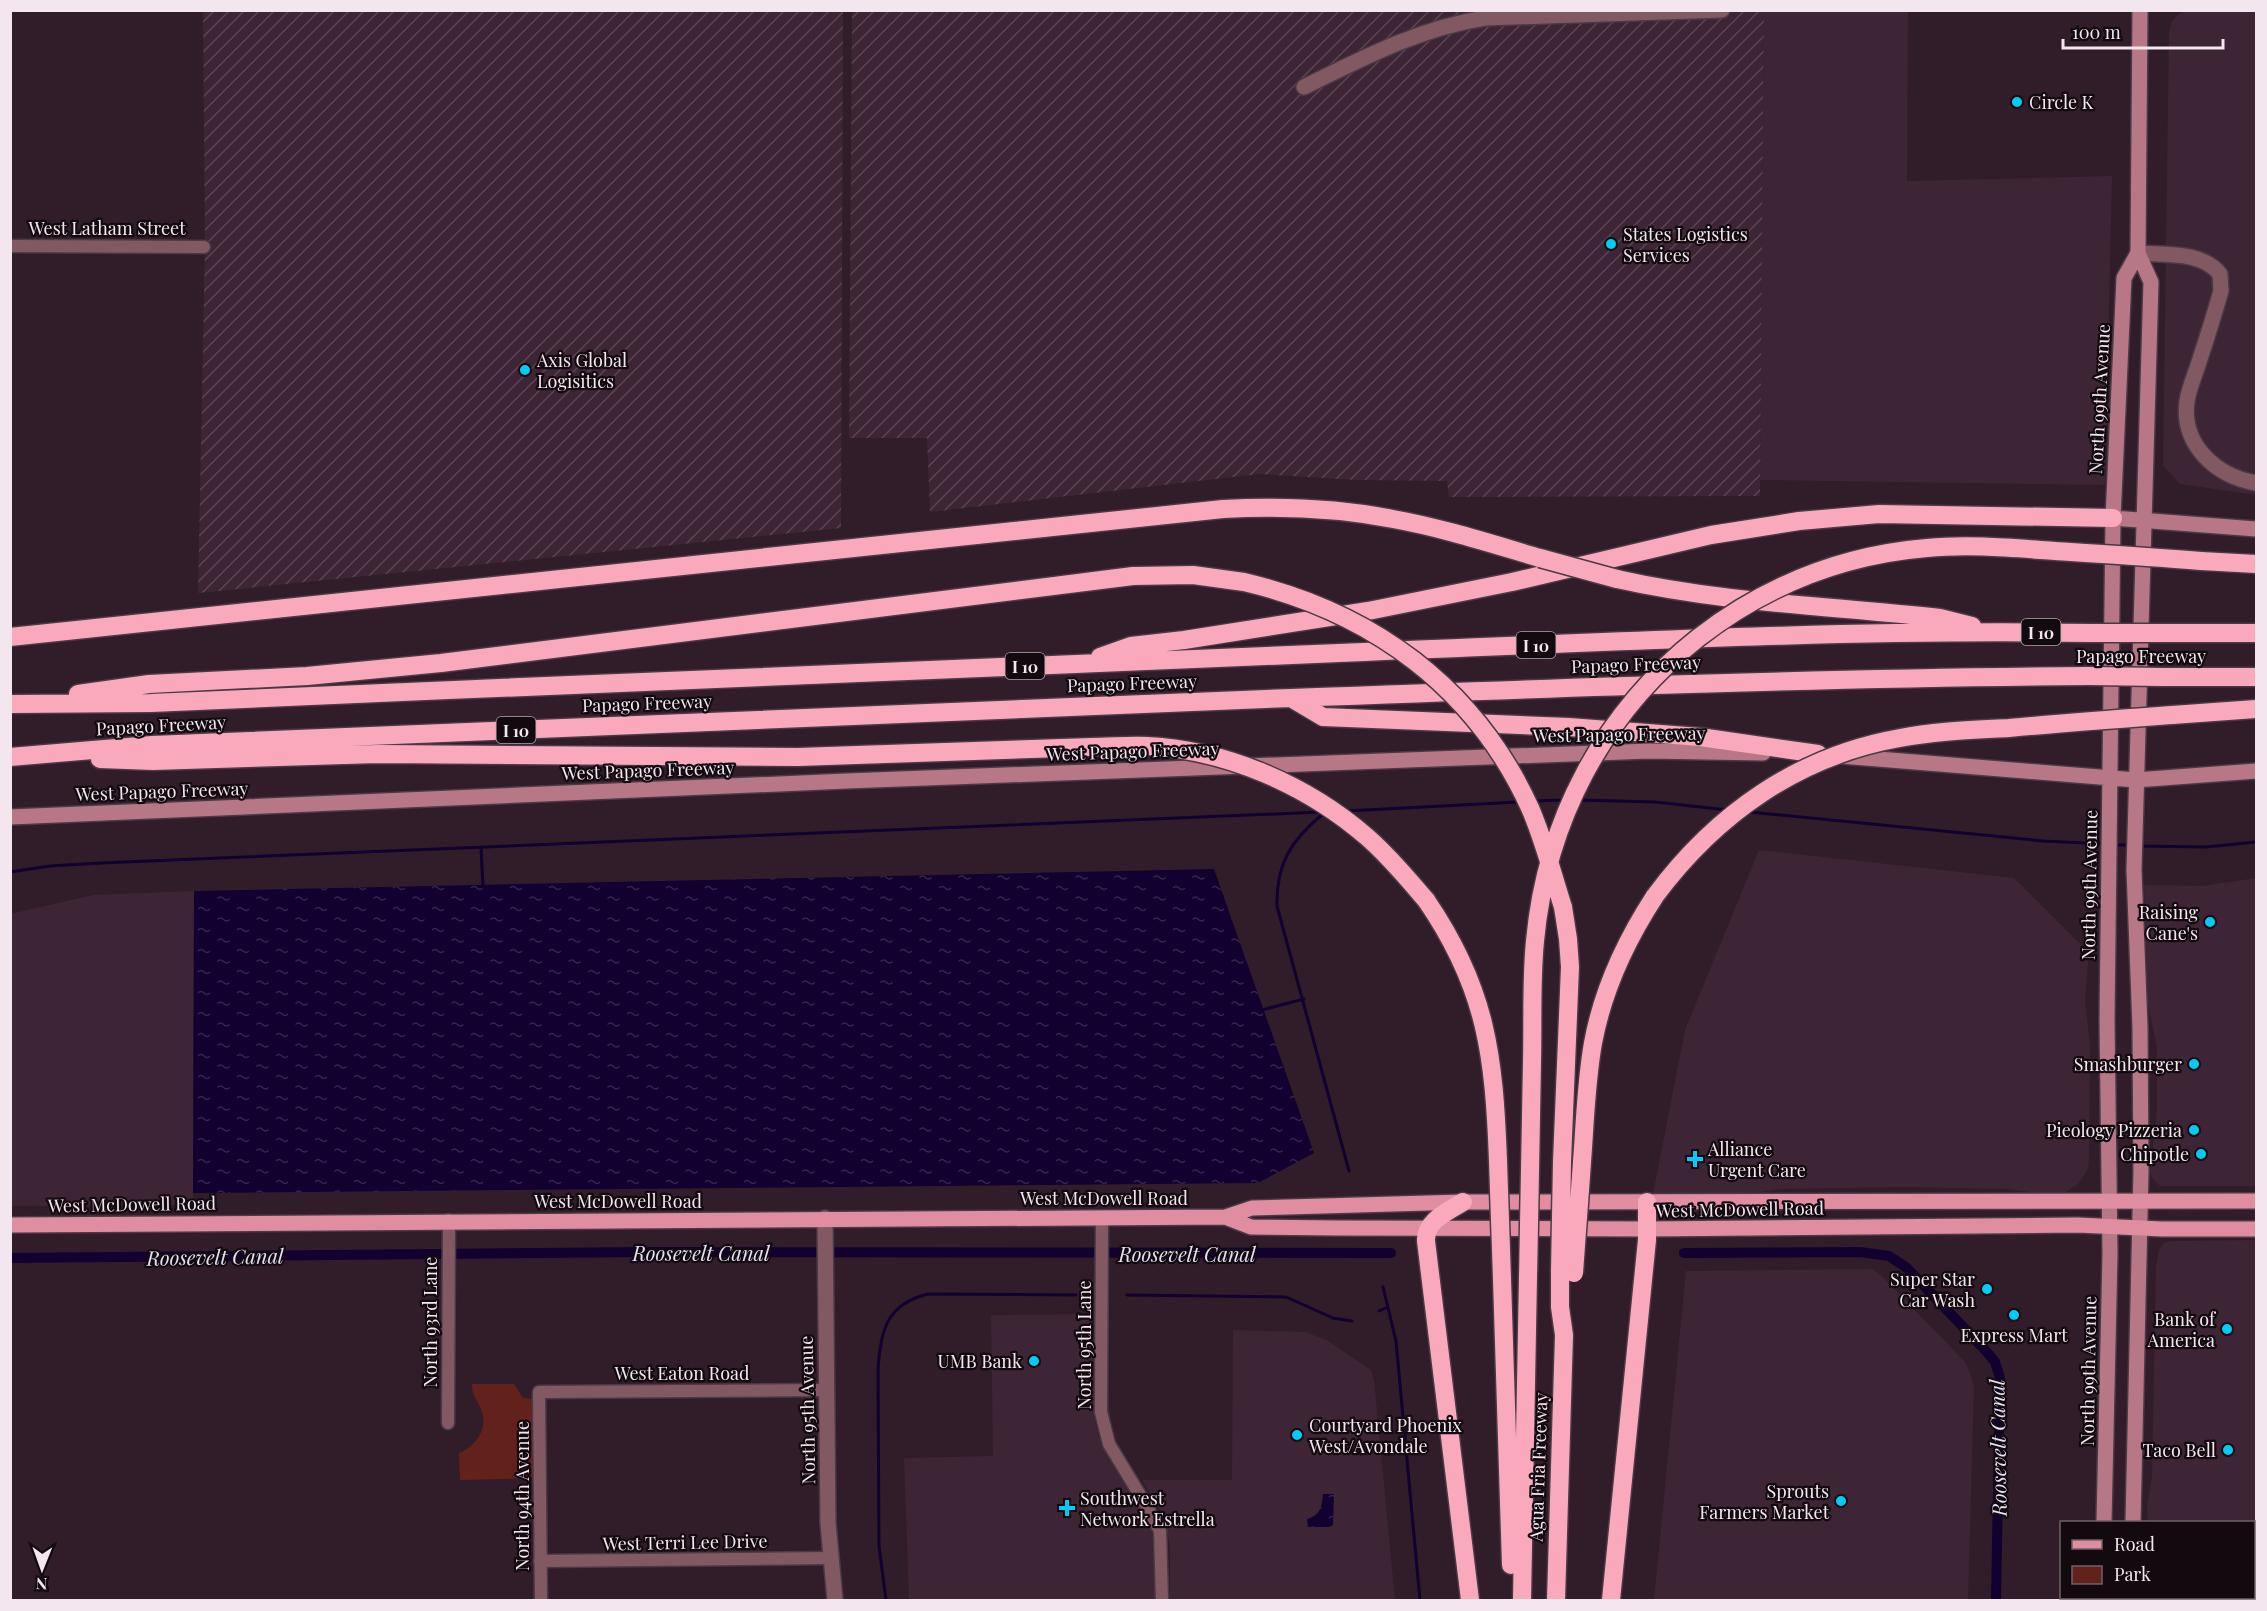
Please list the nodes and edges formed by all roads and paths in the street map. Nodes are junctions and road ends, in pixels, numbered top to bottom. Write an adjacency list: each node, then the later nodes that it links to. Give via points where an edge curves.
1 (1722, 10): 3 (street)
2 (2140, 10): 7 (main road, North 99th Avenue)
3 (1484, 14): 4 (street, via 1430,30)
4 (1304, 87)
5 (10, 246): 6 (street, West Latham Street)
6 (204, 247)
7 (2138, 253): 8 (street, via 2199,259 2220,274 2221,291 2187,400 2187,425 2203,456 2214,466); 9 (main road, North 99th Avenue, via 2124,278); 10 (main road, North 99th Avenue, via 2151,282)
8 (2256, 483)
9 (2113, 518): 10 (main road); 16 (highway, via 1879,514 1799,521 1711,536 1368,611 1131,646); 24 (main road, North 99th Avenue)
10 (2144, 519): 11 (main road); 25 (main road, North 99th Avenue)
11 (2256, 529)
12 (2256, 564): 55 (highway, bridge, via 1951,546 1859,559 1801,577 1707,631 1654,677 1609,732 1574,792 1554,843 1538,915 1533,967)
13 (1991, 632): 14 (highway, Papago Freeway / I 10, bridge); 15 (highway, bridge, via 1941,618 1665,589 1392,519 1298,508 1234,508); 16 (highway, Papago Freeway / I 10)
14 (2256, 633)
15 (10, 637)
16 (1082, 663): 19 (highway, Papago Freeway / I 10, via 151,703)
17 (2256, 677): 18 (highway, Papago Freeway / I 10, bridge, via 1814,680)
18 (1291, 698): 21 (highway, via 1323,717 1569,726); 22 (highway, Papago Freeway / I 10, via 152,745)
19 (12, 704): 42 (highway, bridge, via 149,684 307,676 441,663 1133,576 1193,575 1245,582 1289,594 1334,612 1406,654 1445,686 1483,730 1521,789 1545,845 1563,907 1570,967 1562,1162)
20 (2256, 709): 42 (highway, bridge, via 1931,734 1874,743 1827,758 1765,790 1722,821 1687,855 1655,896 1627,942 1602,1004 1590,1066)
21 (1818, 754): 24 (main road, West Papago Freeway); 26 (main road, West Papago Freeway, via 1649,751)
22 (12, 757): 54 (highway, bridge, via 153,761 378,754 754,757 1146,746 1231,762 1270,776 1319,802 1366,836 1426,900 1458,953 1484,1023 1496,1091)
23 (2256, 771): 25 (main road, West Papago Freeway)
24 (2110, 779): 25 (main road, West Papago Freeway); 30 (main road, North 99th Avenue)
25 (2136, 780): 31 (main road, North 99th Avenue, via 2134,870)
26 (10, 818)
27 (2256, 1201): 31 (main road, West McDowell Road)
28 (1463, 1202): 29 (main road, West McDowell Road); 32 (main road, West McDowell Road, via 1252,1208); 39 (highway)
29 (1647, 1202): 30 (main road, West McDowell Road); 40 (highway)
30 (2109, 1202): 31 (main road, West McDowell Road); 37 (main road, North 99th Avenue)
31 (2141, 1202): 38 (main road, North 99th Avenue)
32 (1225, 1217): 34 (main road, West McDowell Road); 39 (main road, West McDowell Road, via 1251,1227)
33 (825, 1218): 34 (main road, West McDowell Road); 35 (main road, West McDowell Road); 43 (street, North 95th Avenue)
34 (1102, 1218): 52 (street, North 95th Lane, via 1101,1412 1109,1444 1160,1531)
35 (449, 1220): 36 (main road, West McDowell Road); 45 (street, North 93rd Lane)
36 (10, 1225)
37 (2110, 1226): 38 (main road, West McDowell Road); 40 (main road, West McDowell Road); 46 (main road, North 99th Avenue)
38 (2141, 1228): 41 (main road, West McDowell Road); 47 (main road, North 99th Avenue)
39 (1427, 1229): 40 (main road, West McDowell Road); 53 (highway)
40 (1647, 1229): 57 (highway)
41 (2256, 1229)
42 (1567, 1272): 56 (highway, Agua Fria Freeway, via 1570,1308 1564,1335)
43 (826, 1390): 44 (street, West Eaton Road); 48 (street, North 95th Avenue)
44 (539, 1392): 49 (street, North 94th Avenue)
45 (448, 1424)
46 (2104, 1521)
47 (2133, 1521)
48 (830, 1558): 49 (street, West Terri Lee Drive); 51 (street, North 95th Avenue)
49 (540, 1561): 50 (street, North 94th Avenue)
50 (541, 1600)
51 (835, 1600)
52 (1162, 1600)
53 (1470, 1600)
54 (1511, 1600)
55 (1522, 1600)
56 (1556, 1600)
57 (1611, 1600)

